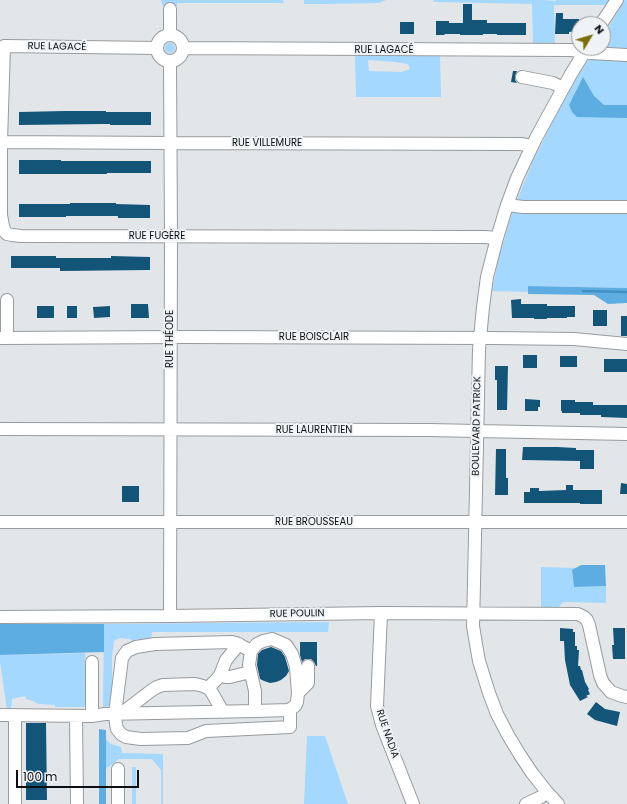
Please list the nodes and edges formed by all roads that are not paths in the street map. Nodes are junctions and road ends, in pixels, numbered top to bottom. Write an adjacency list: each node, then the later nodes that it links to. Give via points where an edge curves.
1 (617, 0): 3 (street)
2 (170, 9): 4 (street)
3 (606, 16)
4 (170, 35): 6 (street, via 162,38); 7 (street, via 178,38)
5 (4, 46): 6 (street, RUE LAGACÉ); 15 (street, RUE FUGÈRE)
6 (157, 48): 12 (street, via 159,55)
7 (184, 48): 8 (street, RUE LAGACÉ); 12 (street, via 181,56)
8 (571, 50)
9 (611, 54): 10 (street, RUE LAGACÉ)
10 (627, 55)
11 (582, 56): 14 (street, BOULEVARD PATRICK)
12 (170, 62): 16 (street, RUE THÉODE)
13 (522, 77): 14 (street, via 553,83)
14 (563, 88): 17 (street, BOULEVARD PATRICK)
15 (1, 142): 16 (street, RUE VILLEMURE); 20 (street, RUE FUGÈRE, via 1,215 7,234)
16 (170, 143): 17 (street, RUE VILLEMURE); 20 (street, RUE THÉODE)
17 (532, 146): 18 (street, BOULEVARD PATRICK)
18 (507, 205): 19 (street); 21 (street, BOULEVARD PATRICK)
19 (627, 207)
20 (171, 236): 21 (street, RUE FUGÈRE); 23 (street, RUE THÉODE)
21 (496, 238): 25 (street, BOULEVARD PATRICK, via 484,295)
22 (7, 300): 24 (street)
23 (170, 337): 24 (street, RUE BOISCLAIR); 25 (street, RUE BOISCLAIR); 28 (street, RUE THÉODE)
24 (3, 338)
25 (480, 338): 26 (street, RUE BOISCLAIR, via 574,339); 29 (street, BOULEVARD PATRICK)
26 (627, 344)
27 (0, 429): 28 (street, RUE LAURENTIEN)
28 (170, 430): 29 (street, RUE LAURENTIEN); 32 (street, RUE THÉODE)
29 (477, 430): 30 (street, RUE LAURENTIEN); 34 (street, BOULEVARD PATRICK)
30 (627, 434)
31 (0, 522): 32 (street, RUE BROUSSEAU)
32 (170, 522): 34 (street, RUE BROUSSEAU); 37 (street, RUE THÉODE)
33 (627, 522): 34 (street, RUE BROUSSEAU)
34 (475, 523): 35 (street, BOULEVARD PATRICK)
35 (474, 613): 36 (street, RUE POULIN); 47 (street, RUE POULIN, via 578,614 584,617 589,625 603,683 611,692); 59 (street, BOULEVARD PATRICK, via 476,644 493,704 520,755)
36 (381, 614): 37 (street, RUE POULIN); 63 (street, RUE NADIA, via 378,712)
37 (170, 616): 38 (street, RUE POULIN)
38 (0, 617)
39 (239, 644): 40 (street); 44 (street, via 226,660); 52 (street, via 155,644 127,651 122,658)
40 (251, 651): 43 (street); 46 (street, via 257,644 272,639 286,645 296,667)
41 (92, 662): 56 (street)
42 (308, 666): 46 (street, via 308,683)
43 (250, 672): 44 (street, via 230,677); 50 (street, via 255,691)
44 (220, 675): 45 (street)
45 (208, 688): 51 (street); 52 (street, via 195,684 163,685)
46 (298, 693): 48 (street, via 295,706)
47 (627, 696)
48 (290, 709): 50 (street); 57 (street, via 290,727)
49 (238, 711): 50 (street); 51 (street); 57 (street)
50 (255, 711)
51 (223, 712): 52 (street)
52 (119, 714): 56 (street); 57 (street, via 116,724 118,729 121,734 131,738 188,738 206,731)
53 (0, 715): 54 (street)
54 (15, 715): 55 (street); 60 (street, via 21,772)
55 (76, 716): 56 (street); 61 (street)
56 (92, 716)
57 (238, 729)
58 (118, 769): 62 (street)
59 (547, 792): 64 (street); 65 (street, BOULEVARD PATRICK)
60 (15, 804)
61 (77, 804)
62 (118, 804)
63 (412, 804)
64 (526, 804)
65 (558, 804)

